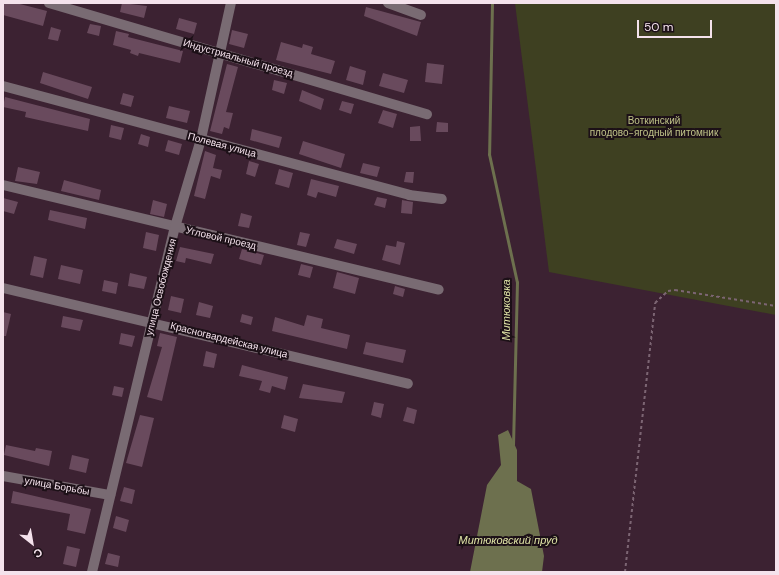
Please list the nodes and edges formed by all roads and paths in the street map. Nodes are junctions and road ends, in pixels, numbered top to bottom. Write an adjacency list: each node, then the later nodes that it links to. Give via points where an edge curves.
1 (49, 3): 5 (street, Индустриальный проезд)
2 (231, 3): 5 (street, улица Освобождения)
3 (388, 3): 4 (street)
4 (421, 15)
5 (218, 52): 7 (street, Индустриальный проезд); 8 (street, улица Освобождения)
6 (3, 86): 8 (street, Полевая улица)
7 (427, 114)
8 (201, 140): 10 (street, Полевая улица, via 409,195); 11 (street, улица Освобождения)
9 (3, 185): 11 (street, Угловой проезд)
10 (442, 199)
11 (175, 228): 13 (street, Угловой проезд); 15 (street, улица Освобождения)
12 (3, 288): 15 (street, Красногвардейская улица)
13 (439, 290)
14 (776, 306): 20 (path, via 675,290 668,291 655,303)
15 (152, 321): 16 (street, Красногвардейская улица); 18 (street, улица Освобождения)
16 (408, 384)
17 (3, 476): 18 (street, улица Борьбы)
18 (110, 495): 19 (street, улица Освобождения)
19 (92, 572)
20 (624, 572)

